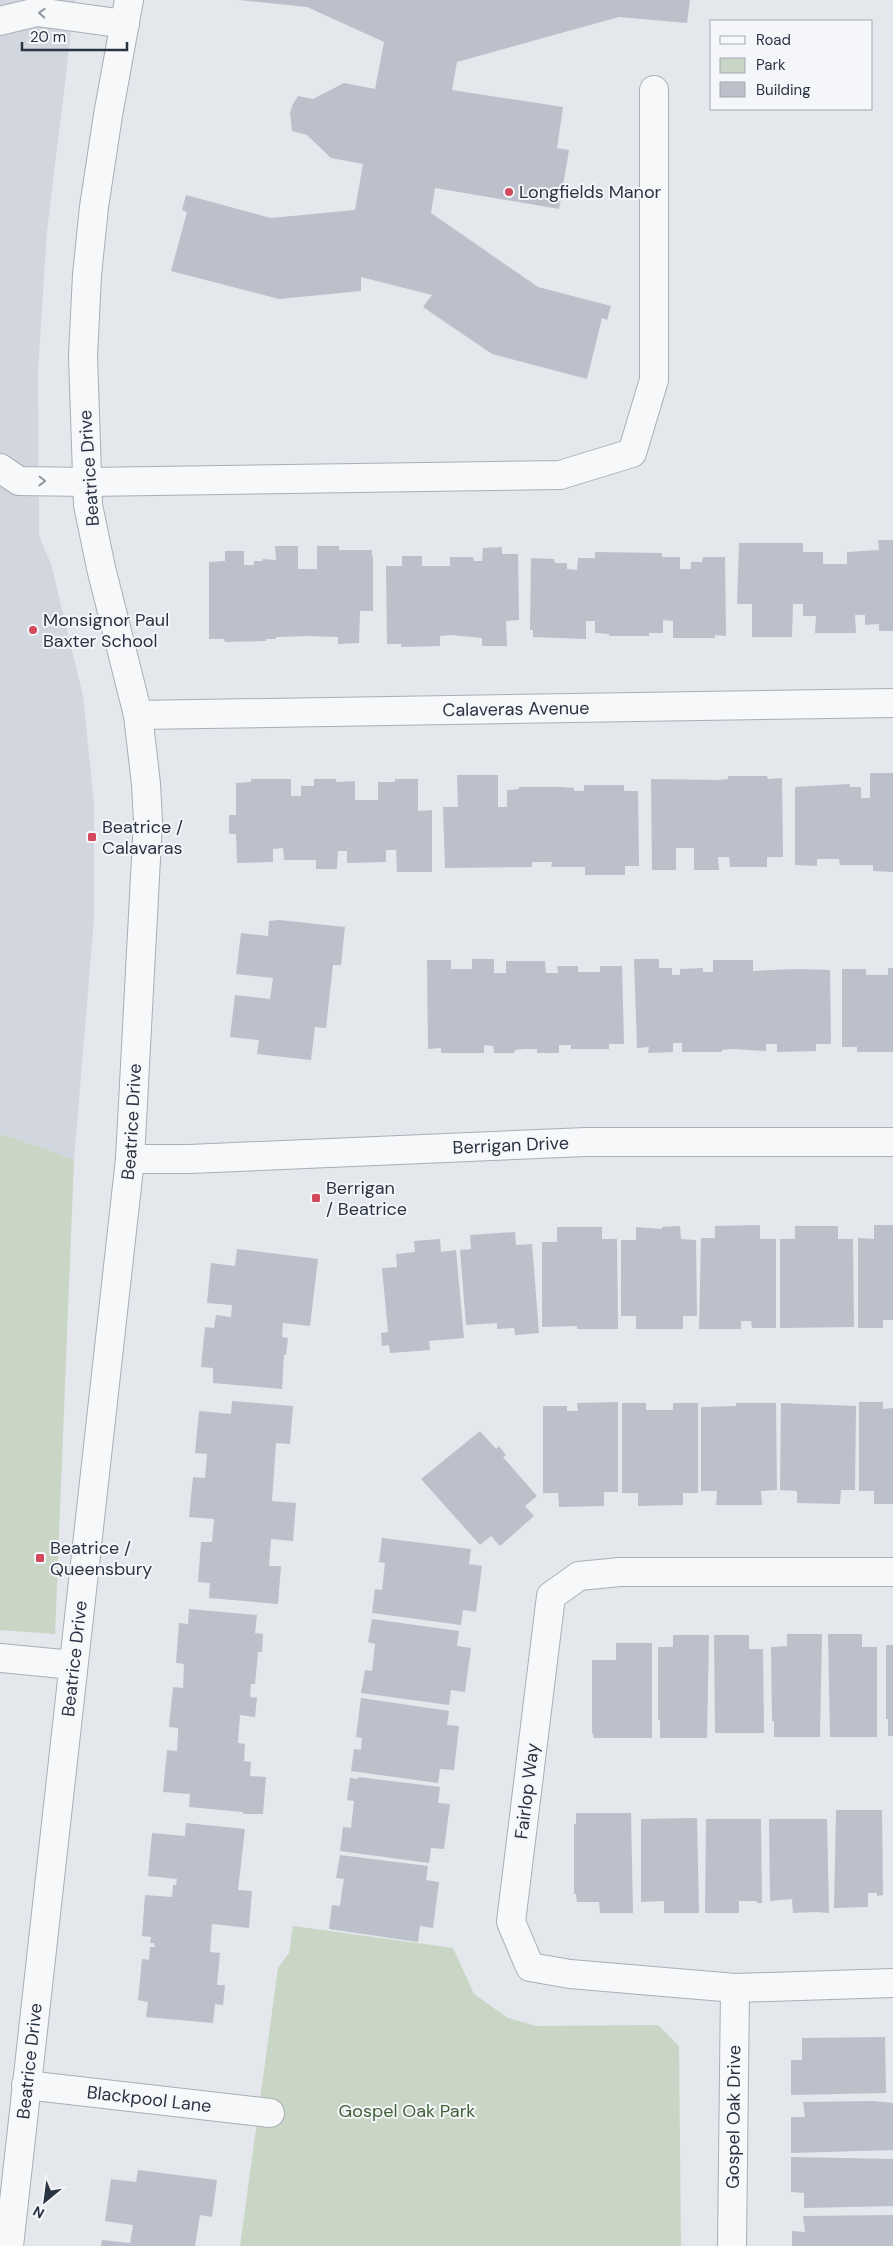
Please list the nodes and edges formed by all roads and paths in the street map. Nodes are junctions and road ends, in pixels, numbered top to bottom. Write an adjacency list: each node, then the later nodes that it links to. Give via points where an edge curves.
1 (127, 12): 2 (street, one-way to 2, via 37,12); 5 (street, Beatrice Drive, via 106,124 87,275 83,355)
2 (0, 21)
3 (654, 90): 5 (street, via 654,380 632,453 560,475)
4 (0, 468): 5 (street, one-way to 5, via 19,481)
5 (88, 482): 7 (street, Beatrice Drive, via 88,505 101,568)
6 (893, 703): 7 (street, Calaveras Avenue)
7 (138, 715): 9 (street, Beatrice Drive, via 148,821)
8 (893, 1142): 9 (street, Berrigan Drive, via 586,1142)
9 (130, 1159): 12 (street, Beatrice Drive)
10 (893, 1572): 14 (street, Fairlop Way, via 620,1572 579,1576 551,1596 511,1922 530,1967 570,1974)
11 (0, 1658): 12 (street)
12 (73, 1665): 15 (street, Beatrice Drive)
13 (893, 1984): 14 (street, Fairlop Way)
14 (735, 1988): 18 (street, Gospel Oak Drive)
15 (26, 2085): 16 (street, Blackpool Lane); 17 (street, Beatrice Drive)
16 (270, 2113)
17 (9, 2246)
18 (732, 2246)

